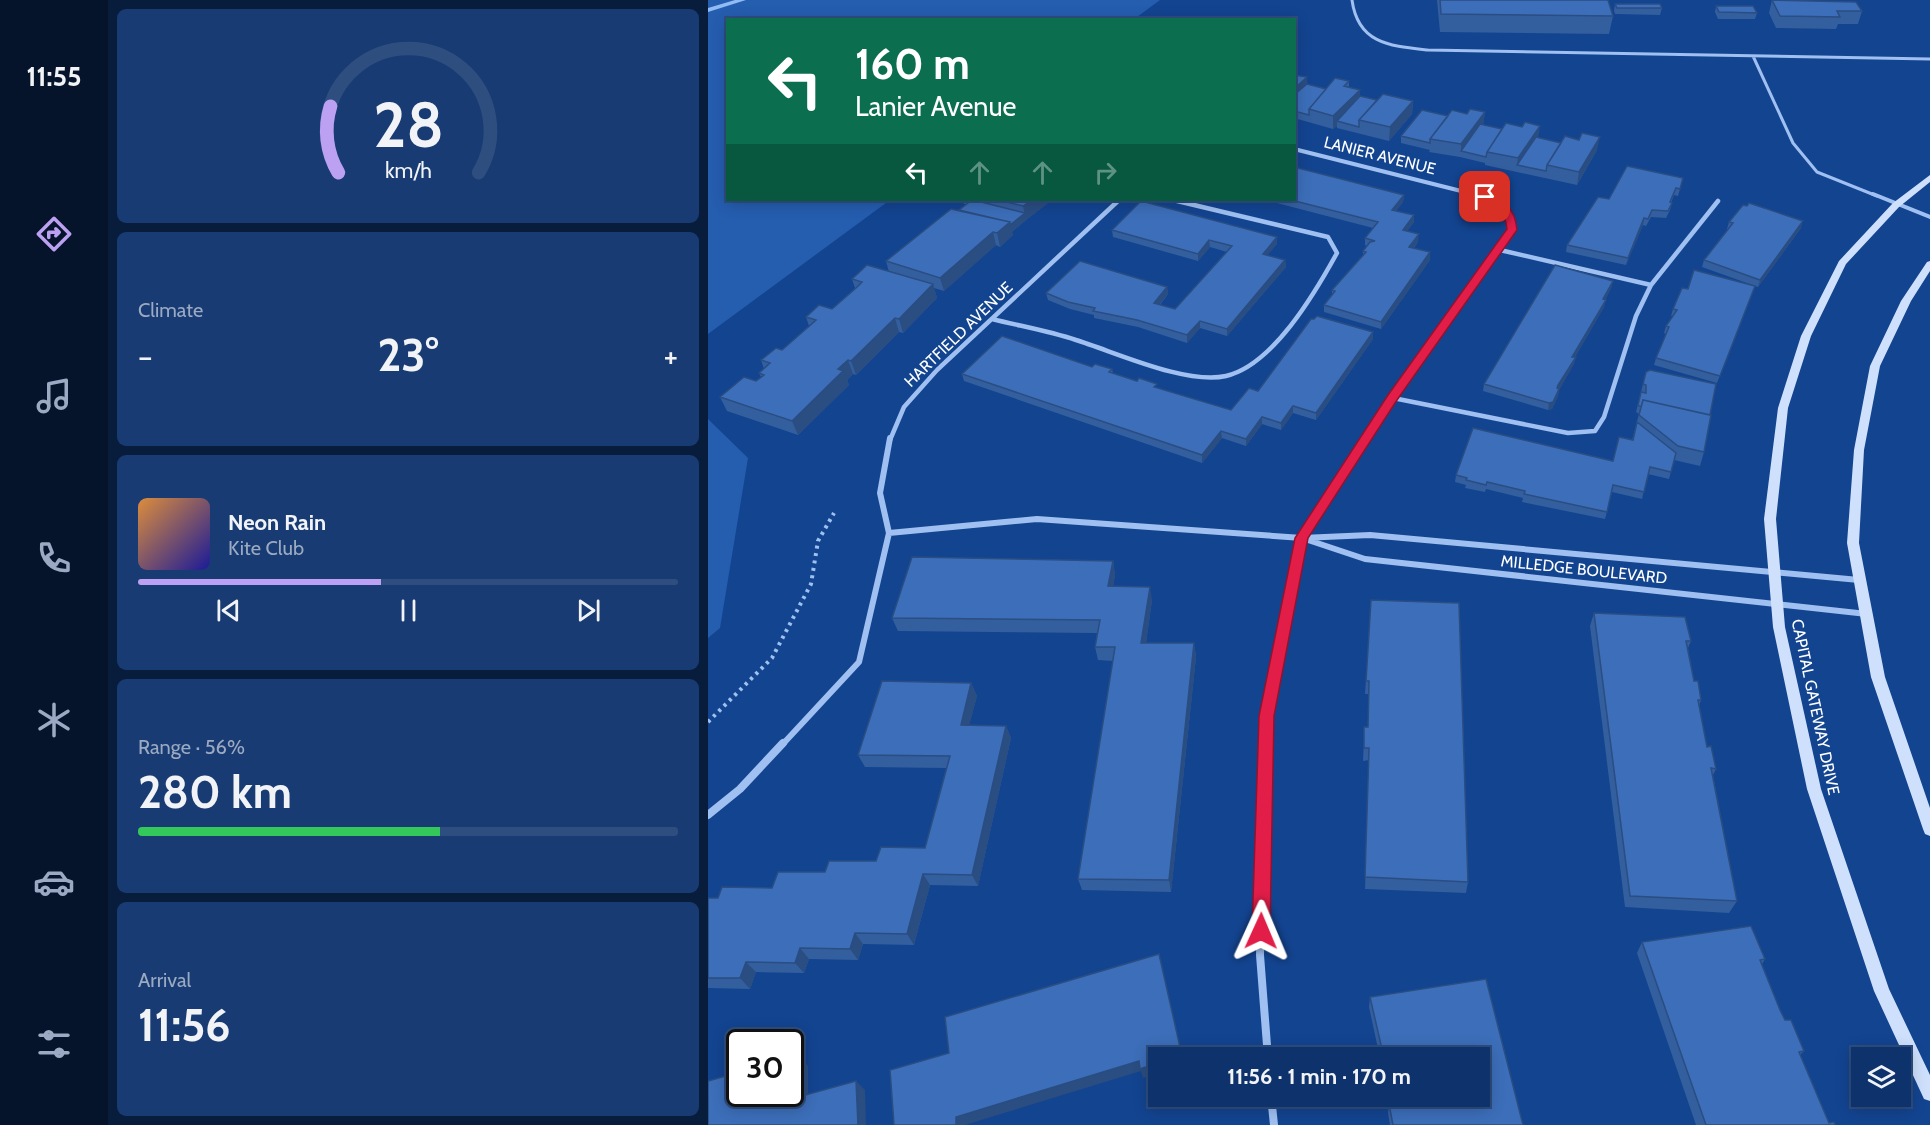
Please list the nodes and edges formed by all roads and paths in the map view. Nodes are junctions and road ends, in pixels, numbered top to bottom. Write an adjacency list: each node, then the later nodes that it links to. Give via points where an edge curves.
1 (1352, 0): 2 (lane, via 1357,27 1384,43 1405,48)
2 (1753, 56): 3 (lane); 9 (lane, via 1793,144 1804,159 1836,182)
3 (1930, 58)
4 (1296, 150): 11 (street, LANIER AVENUE, via 1485,197 1502,205 1511,215 1512,230)
5 (1930, 178): 9 (street, CAPITAL GATEWAY DRIVE)
6 (1118, 201): 14 (street, HARTFIELD AVENUE)
7 (1177, 201): 14 (street, via 1328,237 1337,253 1296,316 1257,360 1226,376 1189,376)
8 (1718, 201): 13 (street)
9 (1896, 205): 10 (lane); 19 (street, CAPITAL GATEWAY DRIVE, via 1842,263 1806,336 1783,408 1770,519)
10 (1930, 217)
11 (1500, 250): 13 (street); 15 (street, LANIER AVENUE)
12 (1930, 264): 20 (street, via 1905,301 1875,366 1859,450 1853,543)
13 (1651, 285): 15 (street, via 1636,316 1604,417 1595,431 1568,433)
14 (992, 318): 17 (street, HARTFIELD AVENUE, via 904,407 890,438 880,493)
15 (1393, 398): 18 (street, LANIER AVENUE)
16 (834, 513): 23 (path, via 818,541 811,584 772,658)
17 (889, 533): 18 (street, MILLEDGE BOULEVARD, via 1037,519); 24 (street, HARTFIELD AVENUE, via 859,662 740,789)
18 (1302, 538): 19 (street, MILLEDGE BOULEVARD, via 1370,535); 21 (street, MILLEDGE BOULEVARD, via 1365,559); 26 (street, LANIER AVENUE, via 1266,716 1260,955)
19 (1775, 572): 20 (street, MILLEDGE BOULEVARD); 21 (street, CAPITAL GATEWAY DRIVE)
20 (1860, 580): 22 (street)
21 (1777, 603): 22 (street, MILLEDGE BOULEVARD); 27 (street, CAPITAL GATEWAY DRIVE, via 1814,789 1882,991)
22 (1867, 614): 25 (street, via 1878,677)
23 (708, 722)
24 (708, 815)
25 (1930, 829)
26 (1267, 1047)
27 (1930, 1093)
28 (1272, 1107): 29 (street)
29 (1274, 1125)

